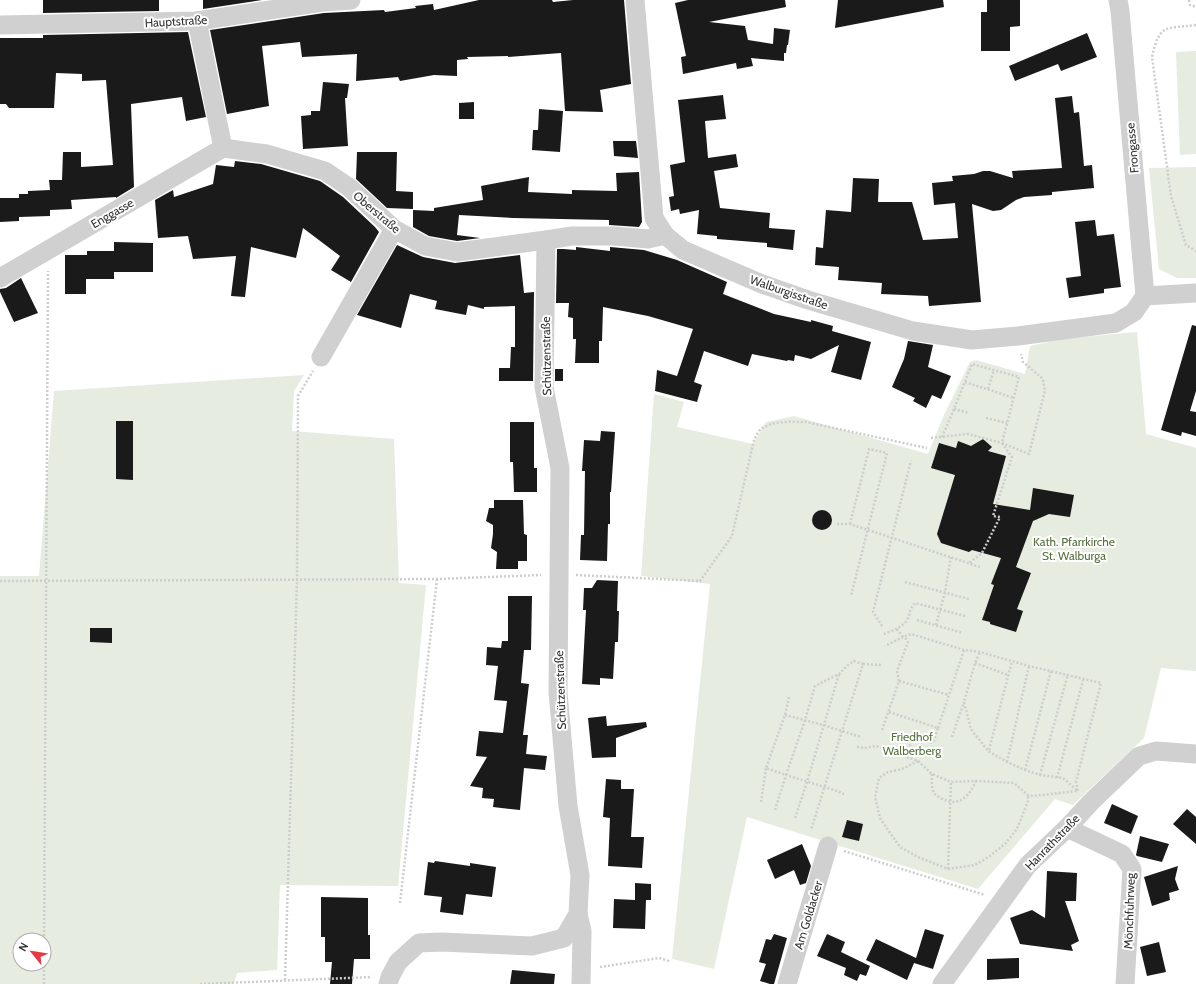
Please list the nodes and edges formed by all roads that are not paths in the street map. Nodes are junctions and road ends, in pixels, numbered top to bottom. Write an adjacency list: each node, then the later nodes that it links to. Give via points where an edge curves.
1 (351, 0): 4 (street, Hauptstraße)
2 (635, 0): 8 (street, Walburgisstraße, via 654,218)
3 (1118, 0): 12 (street, Frongasse)
4 (197, 21): 5 (street, Hauptstraße); 6 (street)
5 (0, 25)
6 (223, 148): 7 (street, Oberstraße, via 267,154 325,172 350,188); 10 (street, Enggasse)
7 (394, 229): 9 (street, Oberstraße, via 425,246 457,252); 13 (street)
8 (665, 235): 9 (street, Oberstraße, via 648,239 572,236); 12 (street, Walburgisstraße, via 684,250 762,284 808,300 913,331 972,340 1116,323 1134,312)
9 (546, 240): 17 (street, Schützenstraße, via 544,387 560,468 558,692 568,806 580,875)
10 (0, 278)
11 (1196, 293): 12 (street)
12 (1145, 296)
13 (321, 356)
14 (1196, 754): 15 (street, Hanrathstraße, via 1156,751 1140,756 1084,796)
15 (1067, 828): 21 (street, Hanrathstraße, via 1028,865); 22 (street, Mönchfuhrweg, via 1122,854 1132,869)
16 (828, 846): 20 (street, Am Goldacker)
17 (578, 914): 18 (street, via 582,931); 19 (street, Schützenstraße, via 564,938 532,946 419,943 398,962)
18 (581, 977)
19 (389, 980)
20 (787, 984)
21 (942, 984)
22 (1125, 984)

